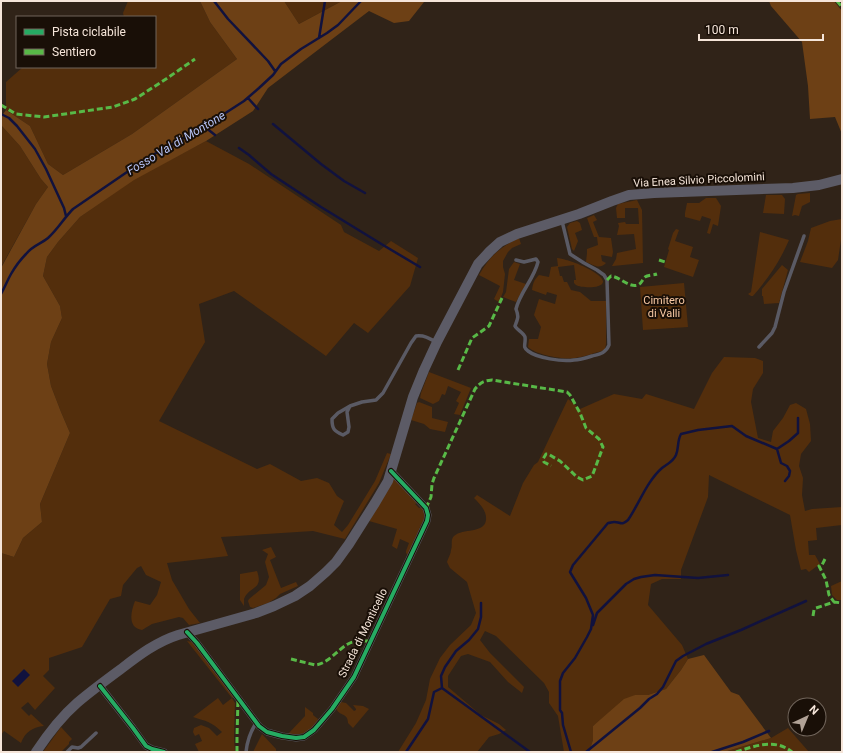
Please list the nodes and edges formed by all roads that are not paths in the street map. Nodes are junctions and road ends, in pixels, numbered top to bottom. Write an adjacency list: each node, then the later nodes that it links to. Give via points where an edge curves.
1 (842, 179): 2 (main road, Via Enea Silvio Piccolomini, via 793,188 633,195)
2 (562, 220): 4 (lane, via 570,254 597,270 607,280 607,350 568,361 543,358 525,348 525,337 515,326 518,317 516,309 538,262 536,259 524,262); 5 (main road, Via Enea Silvio Piccolomini, via 517,234 493,247 475,269)
3 (804, 236): 6 (lane, via 784,292 775,328)
4 (516, 260)
5 (437, 342): 7 (lane, via 426,336 416,336 379,397); 8 (main road, Via Enea Silvio Piccolomini, via 413,397)
6 (760, 347)
7 (350, 406): 7 (lane, via 347,412 349,428 343,435 332,427 332,419)
8 (391, 471): 9 (main road, Via Enea Silvio Piccolomini, via 379,497 349,544 332,566 314,583 295,596 263,610); 11 (street, Strada di Monticello, via 426,508 427,521 354,677 332,709 314,730 304,737 296,738 267,732)
9 (187, 632): 10 (main road, Via Enea Silvio Piccolomini, via 157,644); 11 (street, Strada di Monticello)
10 (100, 686): 14 (street, via 133,728); 15 (main road, Via Enea Silvio Piccolomini, via 60,721)
11 (256, 722): 19 (lane)
12 (96, 733): 13 (lane)
13 (78, 748): 16 (lane, via 72,747); 17 (lane)
14 (145, 749): 18 (street)
15 (36, 752)
16 (67, 752)
17 (82, 752)
18 (164, 752)
19 (246, 752)

